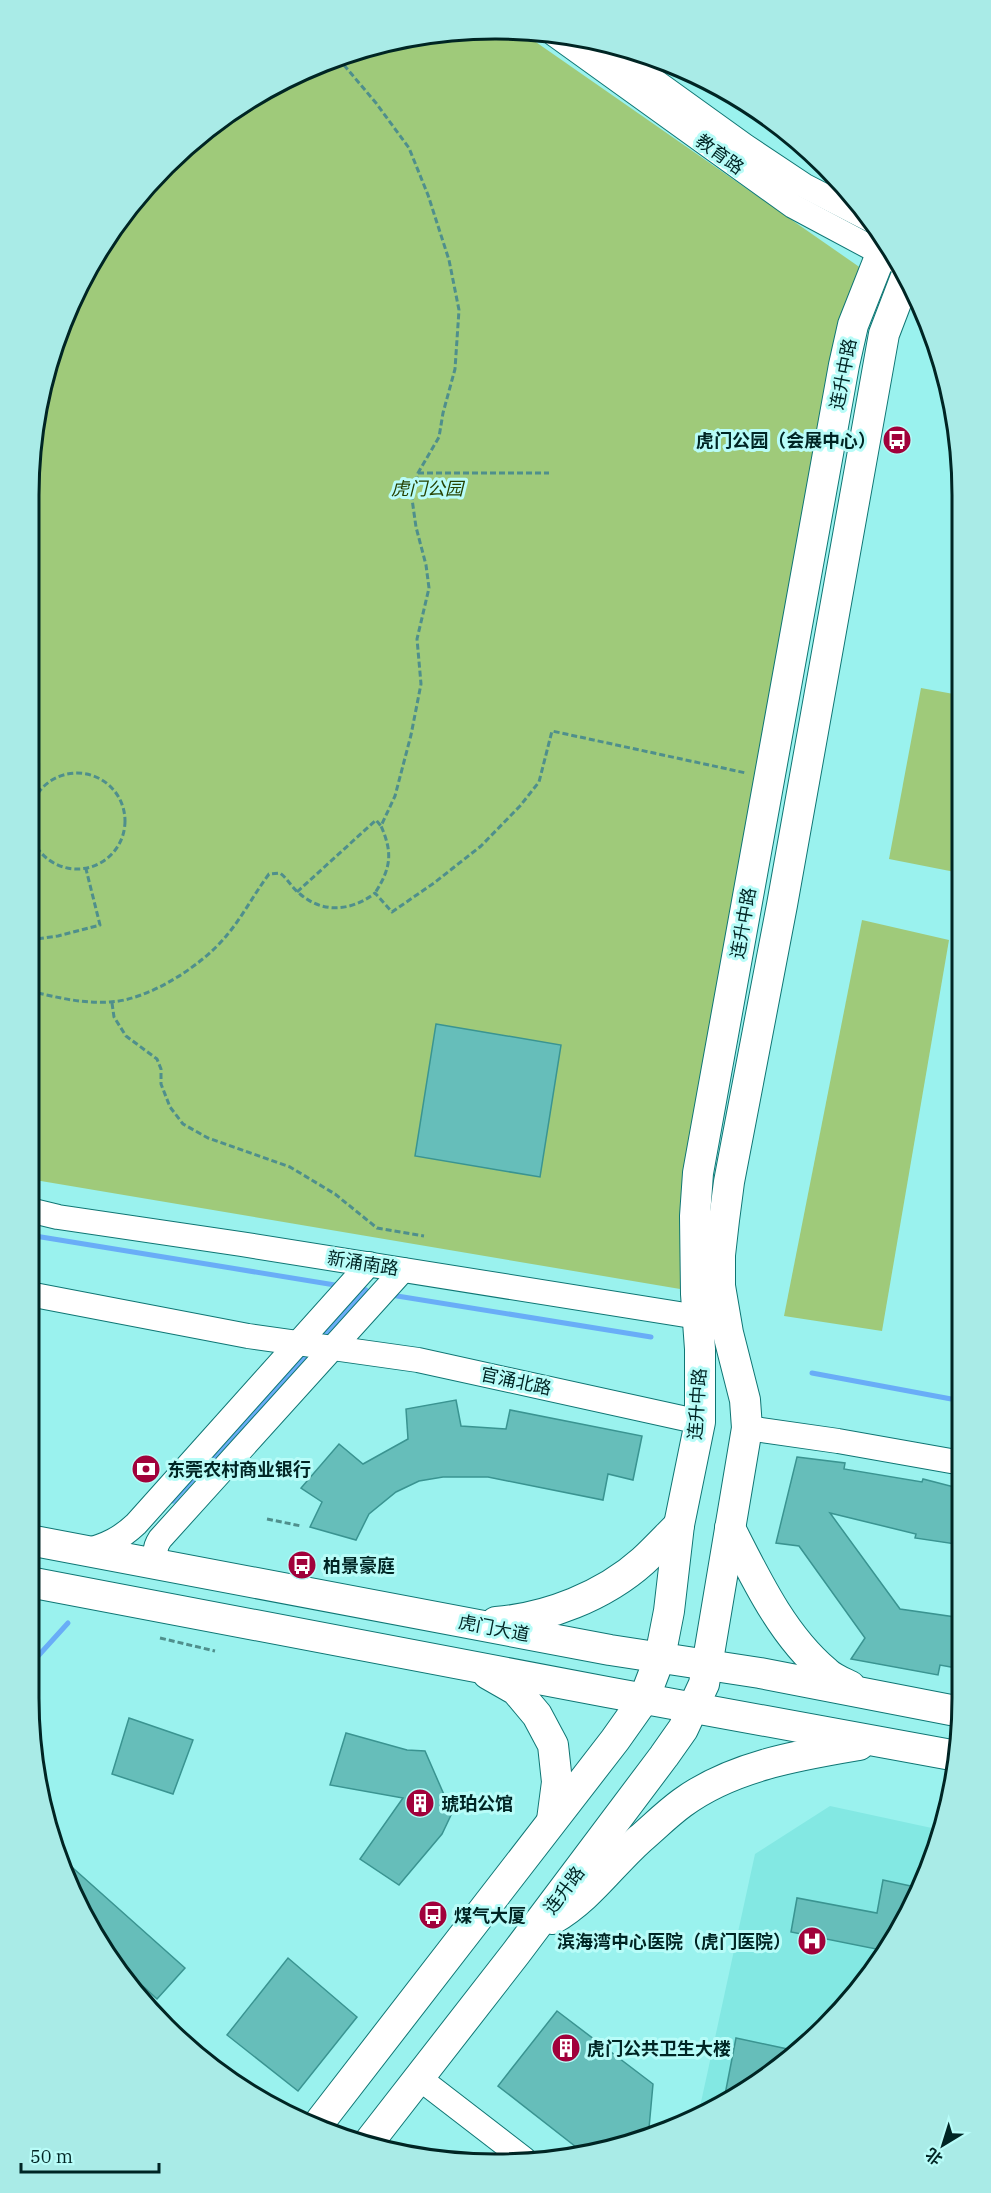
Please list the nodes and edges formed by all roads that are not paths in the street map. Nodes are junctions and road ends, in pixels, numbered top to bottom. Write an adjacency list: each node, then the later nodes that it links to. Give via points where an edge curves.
1 (570, 45): 4 (street, 教育路, via 793,206)
2 (621, 57): 3 (street, 教育路, via 805,186)
3 (851, 210)
4 (880, 249)
5 (885, 257): 11 (main road, 连升中路, via 853,326 844,365 698,1173)
6 (902, 288): 15 (main road, 连升中路, via 884,334 728,1191 720,1286 745,1400)
7 (39, 1213): 8 (street, 新涌南路)
8 (363, 1271): 9 (street, 新涌南路); 13 (street)
9 (397, 1276): 11 (street, 新涌南路); 12 (street)
10 (39, 1296): 13 (street)
11 (698, 1317): 14 (main road, 连升中路)
12 (339, 1340): 13 (street, 官涌北路); 14 (street, 官涌北路); 21 (street, via 160,1539 155,1553)
13 (298, 1344): 20 (street, via 136,1524 108,1545)
14 (700, 1422): 17 (main road, 连升中路)
15 (747, 1428): 16 (street); 18 (main road, 连升中路)
16 (952, 1461)
17 (679, 1525): 24 (main road, via 641,1562 603,1589 562,1608 517,1620); 25 (main road, 连升中路)
18 (730, 1528): 23 (main road, 连升中路); 28 (main road, via 793,1638 826,1673)
19 (39, 1542): 20 (main road, 虎门大道)
20 (86, 1551): 21 (main road, 虎门大道)
21 (166, 1566): 24 (main road, 虎门大道)
22 (39, 1584): 27 (main road)
23 (716, 1616): 26 (main road, 连升路)
24 (469, 1623): 25 (main road, 虎门大道)
25 (660, 1658): 26 (main road, 虎门大道); 29 (main road)
26 (708, 1665): 28 (main road, 虎门大道); 30 (main road, 连升路)
27 (476, 1666): 29 (main road); 34 (main road, via 516,1690 537,1715 553,1745 557,1782)
28 (860, 1692): 31 (main road, 虎门大道)
29 (644, 1699): 30 (main road); 34 (main road)
30 (694, 1708): 32 (main road); 35 (main road, 连升路, via 670,1747)
31 (952, 1710)
32 (880, 1741): 33 (main road); 35 (main road, via 759,1766 718,1782 683,1802 567,1911)
33 (948, 1754)
34 (551, 1822): 37 (main road)
35 (532, 1932): 36 (main road, 连升路)
36 (419, 2078): 38 (main road, 连升路); 39 (street)
37 (322, 2119)
38 (373, 2137)
39 (517, 2153)

